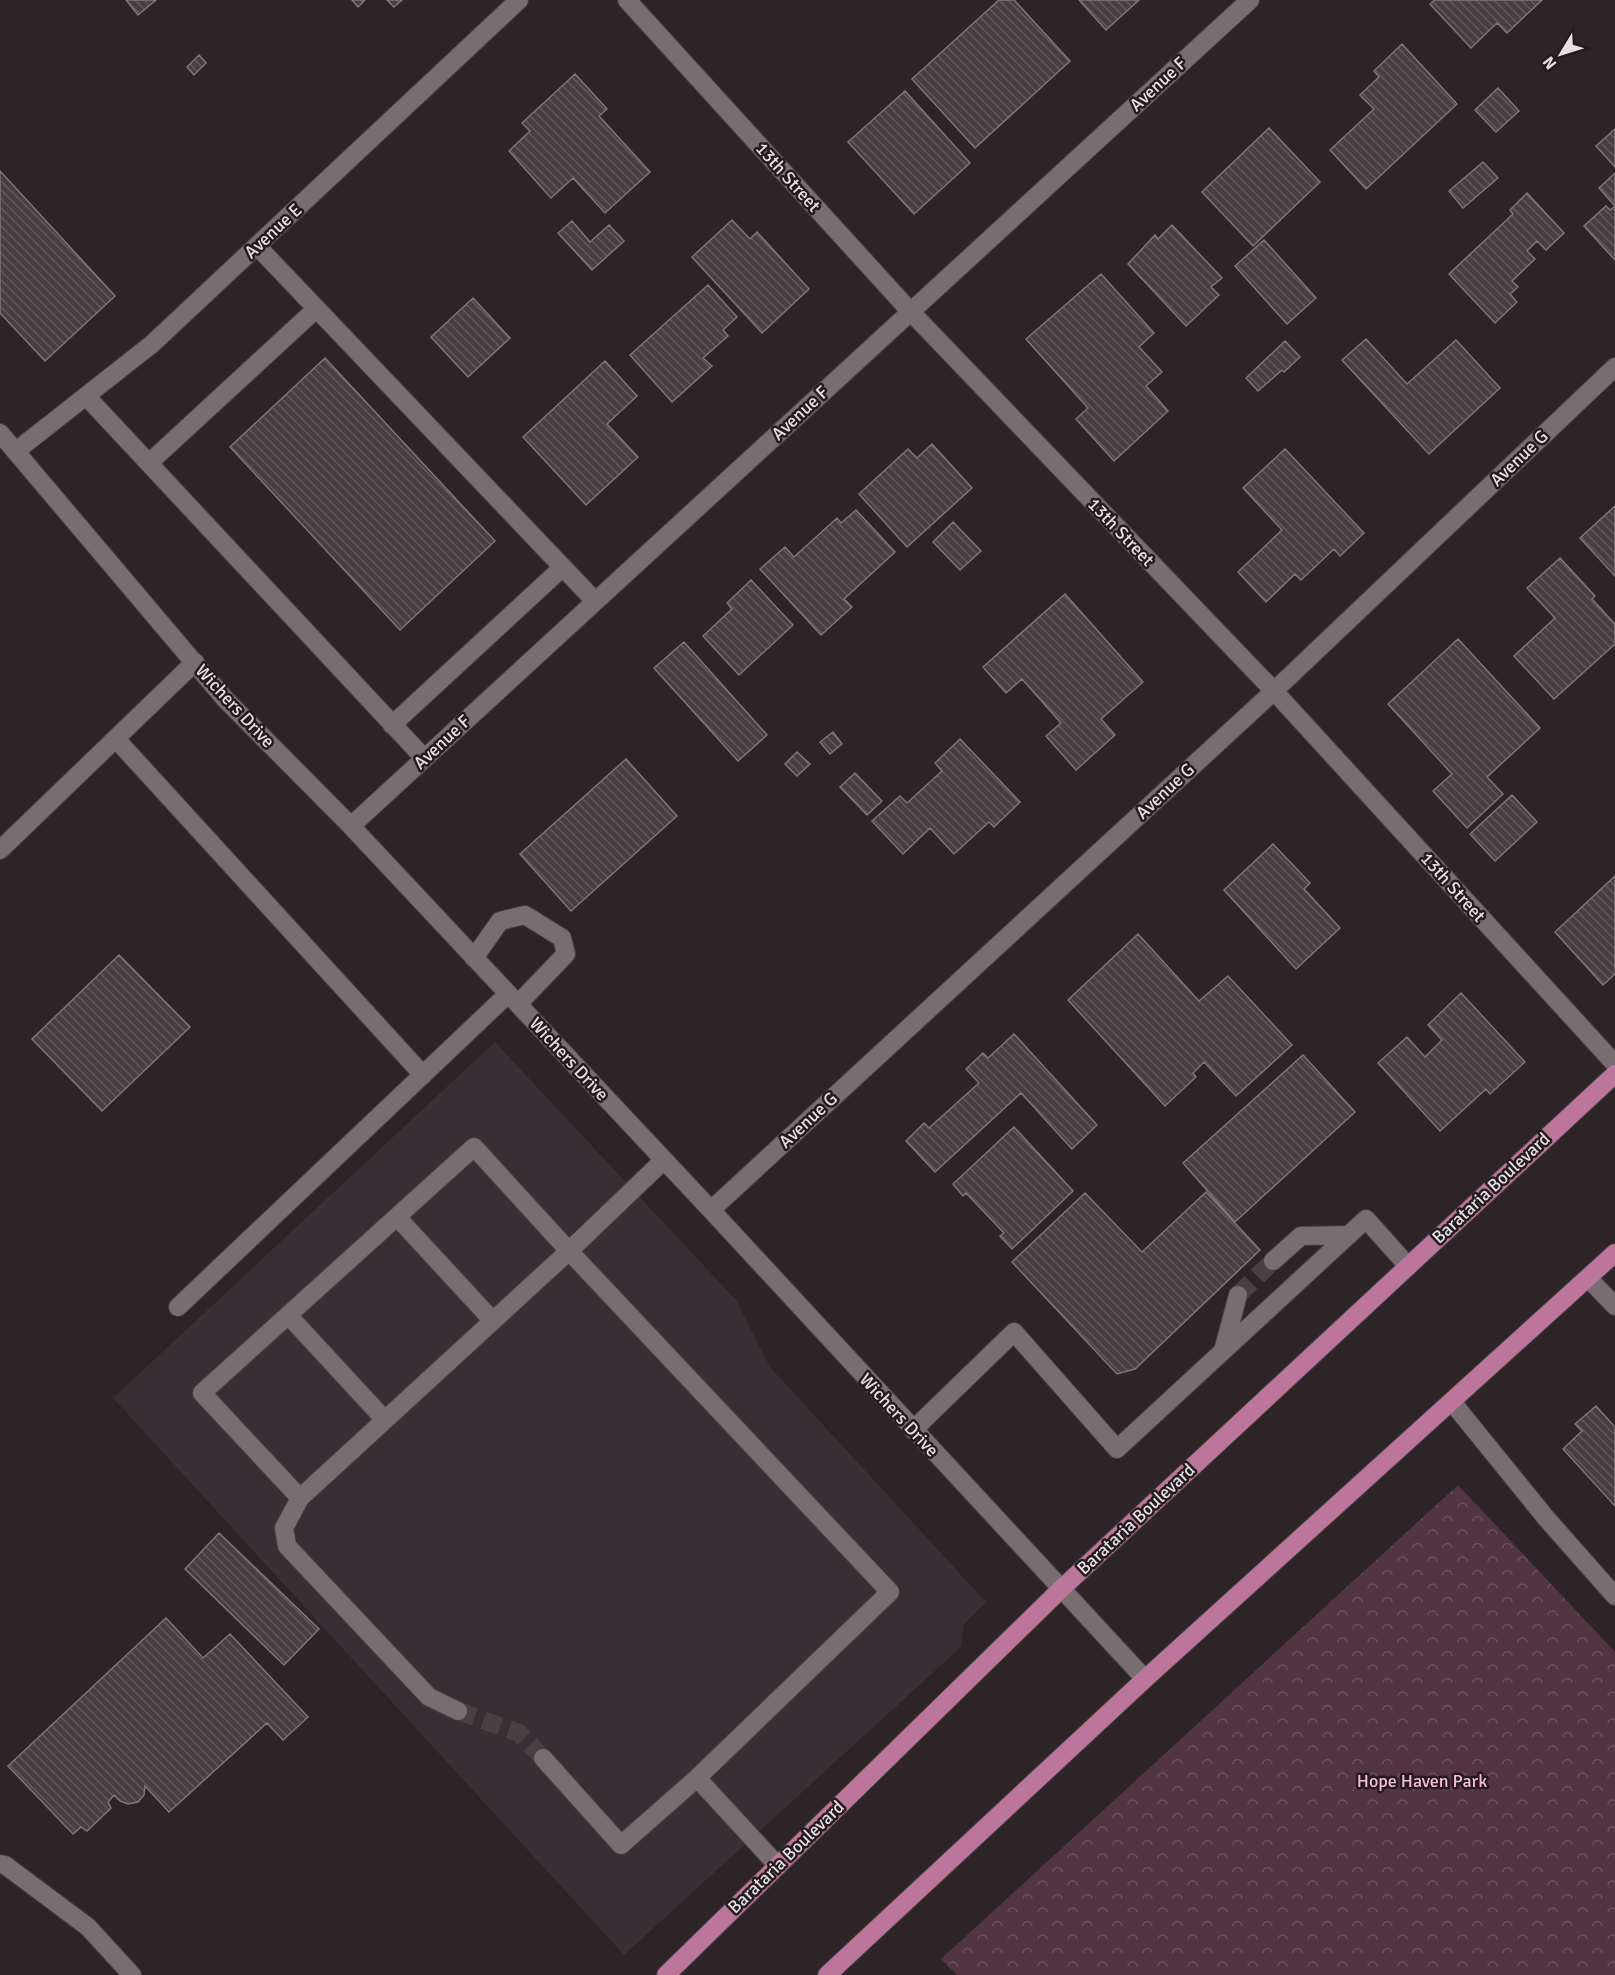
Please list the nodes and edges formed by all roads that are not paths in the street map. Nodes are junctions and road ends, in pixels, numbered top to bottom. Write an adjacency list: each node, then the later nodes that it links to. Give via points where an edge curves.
1 (519, 0): 4 (street, Avenue E)
2 (627, 0): 6 (street, 13th Street)
3 (1250, 0): 6 (street, Avenue F)
4 (257, 246): 5 (street); 8 (street, Avenue E, via 152,344)
5 (316, 309): 11 (street); 12 (street)
6 (910, 311): 13 (street, Avenue F); 15 (street, 13th Street)
7 (1615, 368): 15 (street, Avenue G)
8 (86, 396): 10 (street, Avenue E); 11 (street)
9 (0, 433): 10 (street, Wichers Drive)
10 (16, 451): 14 (street, Wichers Drive)
11 (149, 464): 16 (street)
12 (563, 567): 13 (street); 16 (street)
13 (595, 601): 18 (street, Avenue F)
14 (195, 662): 17 (street); 19 (street, Wichers Drive, via 225,699)
15 (1274, 691): 23 (street, 13th Street); 27 (street, Avenue G)
16 (392, 725): 18 (street)
17 (116, 739): 20 (street); 25 (street)
18 (424, 758): 19 (street, Avenue F)
19 (351, 826): 21 (street, Wichers Drive)
20 (0, 850)
21 (474, 958): 22 (street, Wichers Drive); 22 (street, via 500,921 525,915 562,938 566,954)
22 (513, 999): 25 (street); 26 (street, Wichers Drive)
23 (1615, 1064)
24 (1615, 1074): 33 (main road, Barataria Boulevard)
25 (423, 1075): 37 (street)
26 (664, 1160): 27 (street, Wichers Drive); 30 (street)
27 (711, 1209): 43 (street, Wichers Drive)
28 (397, 1217): 30 (street, via 474,1147); 38 (street); 39 (street)
29 (1349, 1235): 32 (street, via 1301,1236); 33 (street, via 1366,1219); 40 (street)
30 (569, 1251): 39 (street); 50 (street, via 890,1592)
31 (1615, 1253): 34 (main road)
32 (1273, 1261)
33 (1408, 1266): 45 (main road, Barataria Boulevard)
34 (1588, 1278): 36 (street); 41 (main road)
35 (1238, 1295): 40 (street)
36 (1615, 1306)
37 (178, 1307)
38 (288, 1315): 42 (street); 44 (street, via 202,1392)
39 (493, 1321): 42 (street)
40 (1223, 1352): 43 (street, via 1117,1449 1014,1332)
41 (1452, 1402): 46 (street); 47 (main road)
42 (385, 1420): 44 (street)
43 (913, 1430): 45 (street, Wichers Drive)
44 (300, 1497): 48 (street, via 284,1528 287,1546 429,1698)
45 (1060, 1590): 47 (street, Wichers Drive); 52 (main road, Barataria Boulevard)
46 (1615, 1596)
47 (1144, 1679): 55 (main road)
48 (458, 1711)
49 (543, 1758): 50 (street, via 621,1845)
50 (697, 1778): 52 (street)
51 (0, 1864): 53 (street, via 88,1927)
52 (778, 1866): 54 (main road, Barataria Boulevard)
53 (132, 1975)
54 (666, 1975)
55 (827, 1975)

